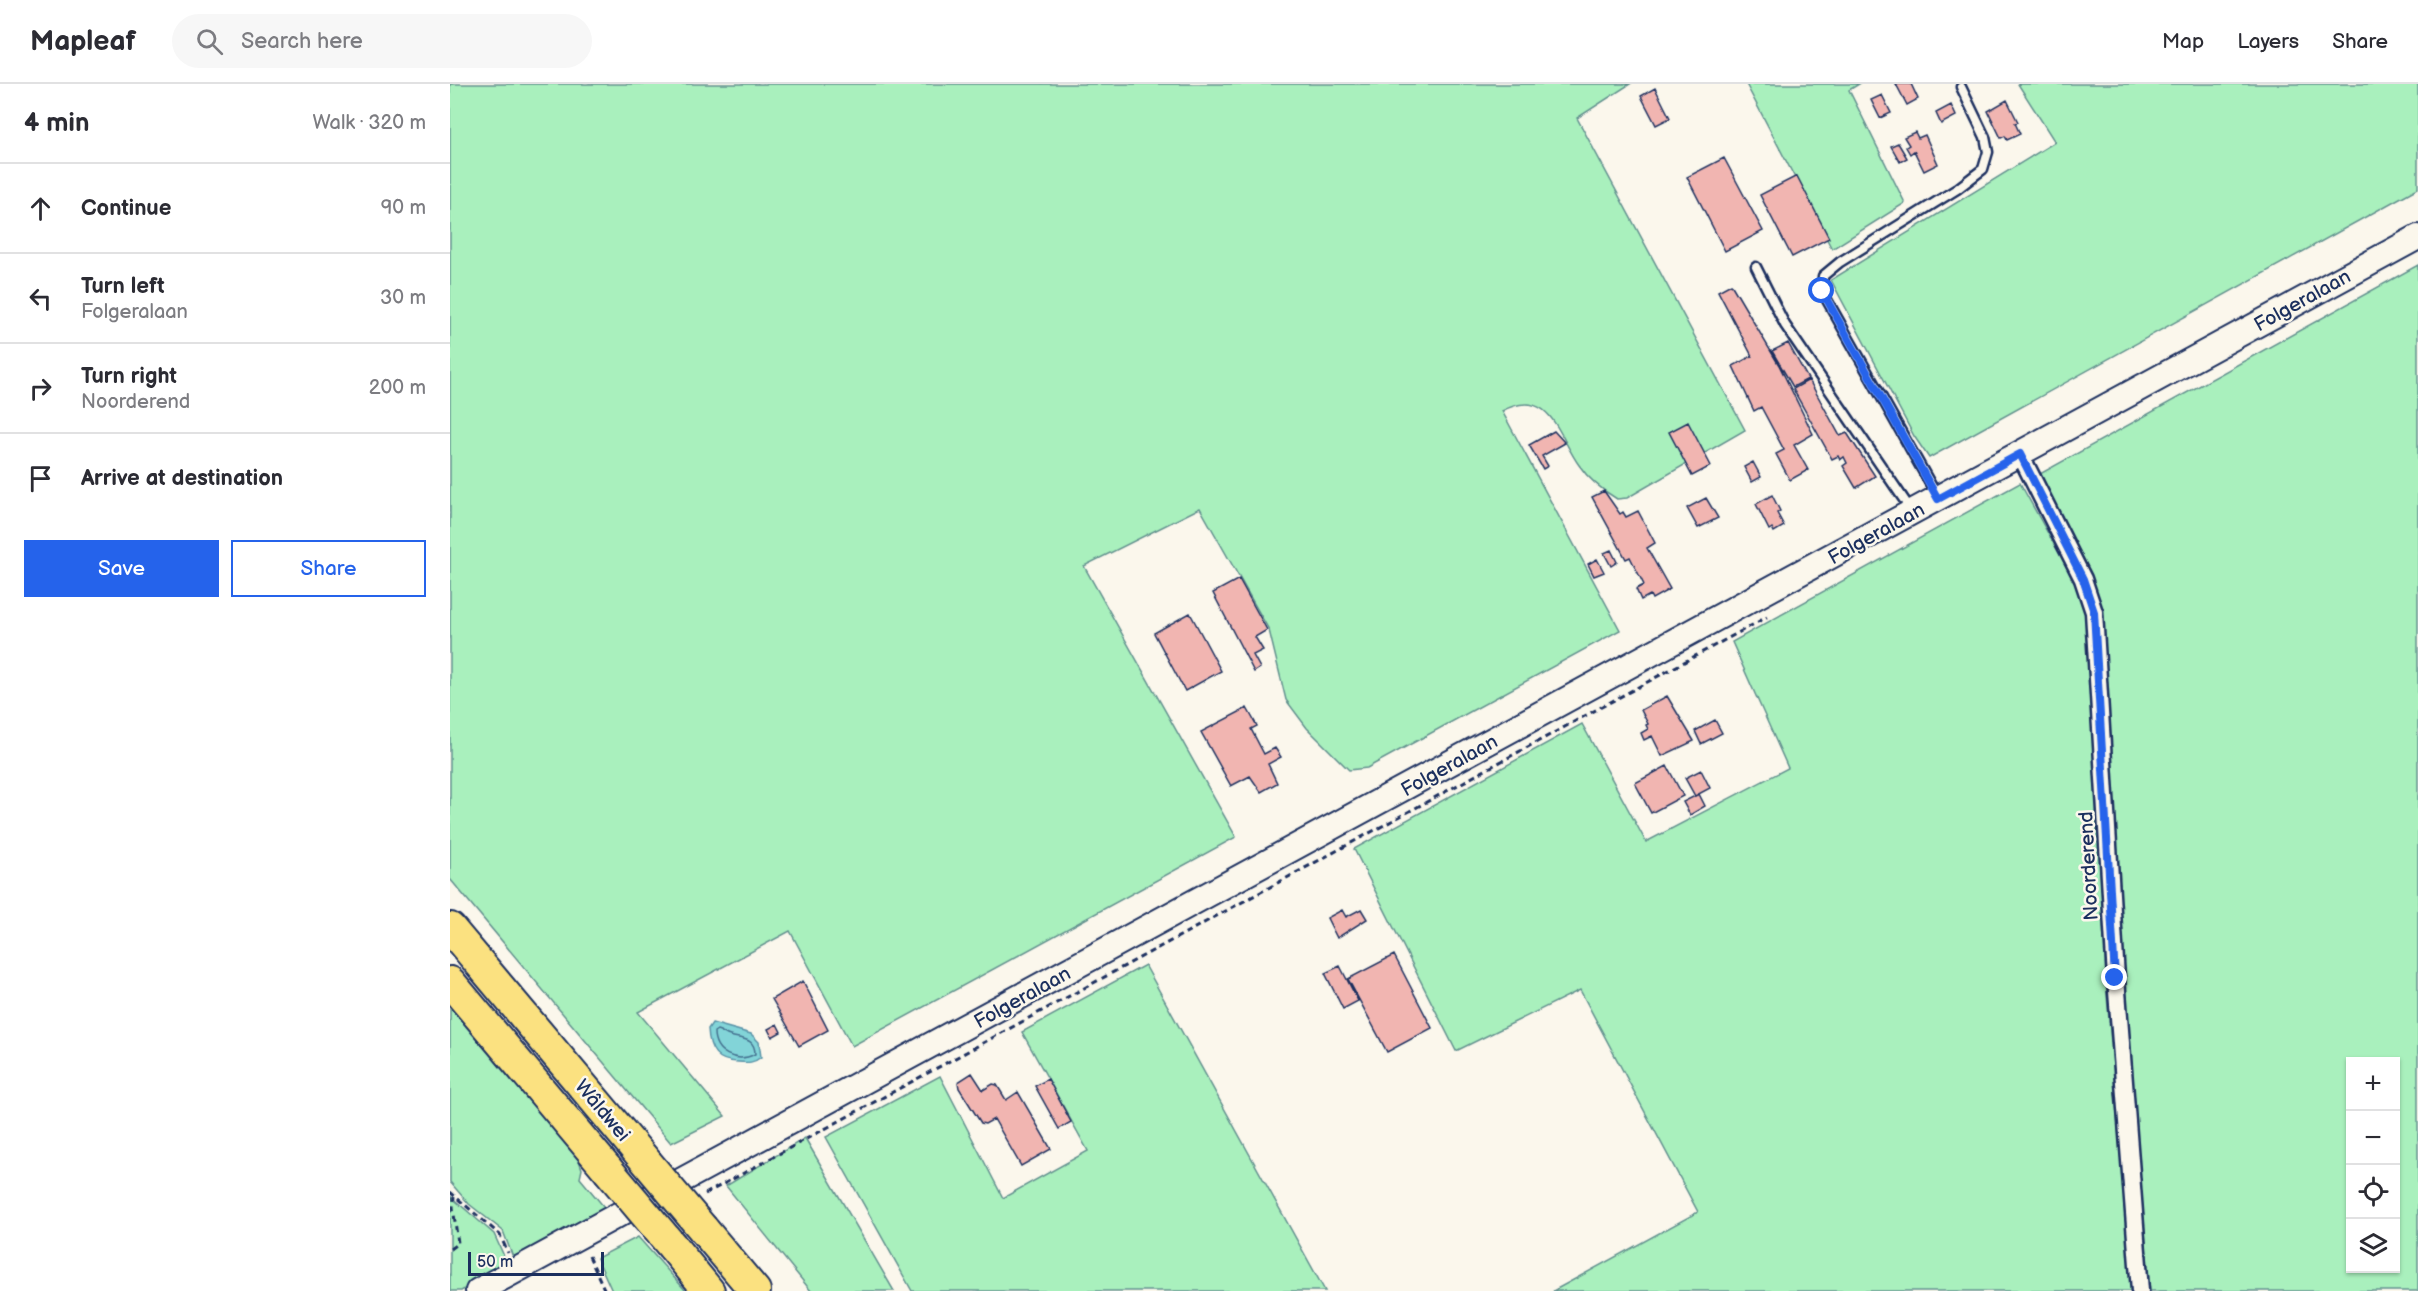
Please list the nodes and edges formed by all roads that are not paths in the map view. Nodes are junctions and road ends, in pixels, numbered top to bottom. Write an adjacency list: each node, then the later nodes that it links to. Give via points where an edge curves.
1 (1961, 87): 5 (lane, via 1986,137 1988,152 1983,170 1839,262 1823,276 1822,291)
2 (2418, 237): 4 (main road, Folgeralaan)
3 (1756, 267): 6 (lane, via 1785,325)
4 (2020, 454): 5 (main road, Folgeralaan); 12 (street, Noorderend, via 2083,579 2094,612 2115,978)
5 (1938, 499): 6 (main road, Folgeralaan)
6 (1913, 513): 9 (main road, Folgeralaan)
7 (450, 928): 11 (highway, Wâldwei, bridge)
8 (450, 982): 10 (highway, Wâldwei, bridge)
9 (478, 1291)
10 (709, 1291)
11 (755, 1291)
12 (2140, 1291)

